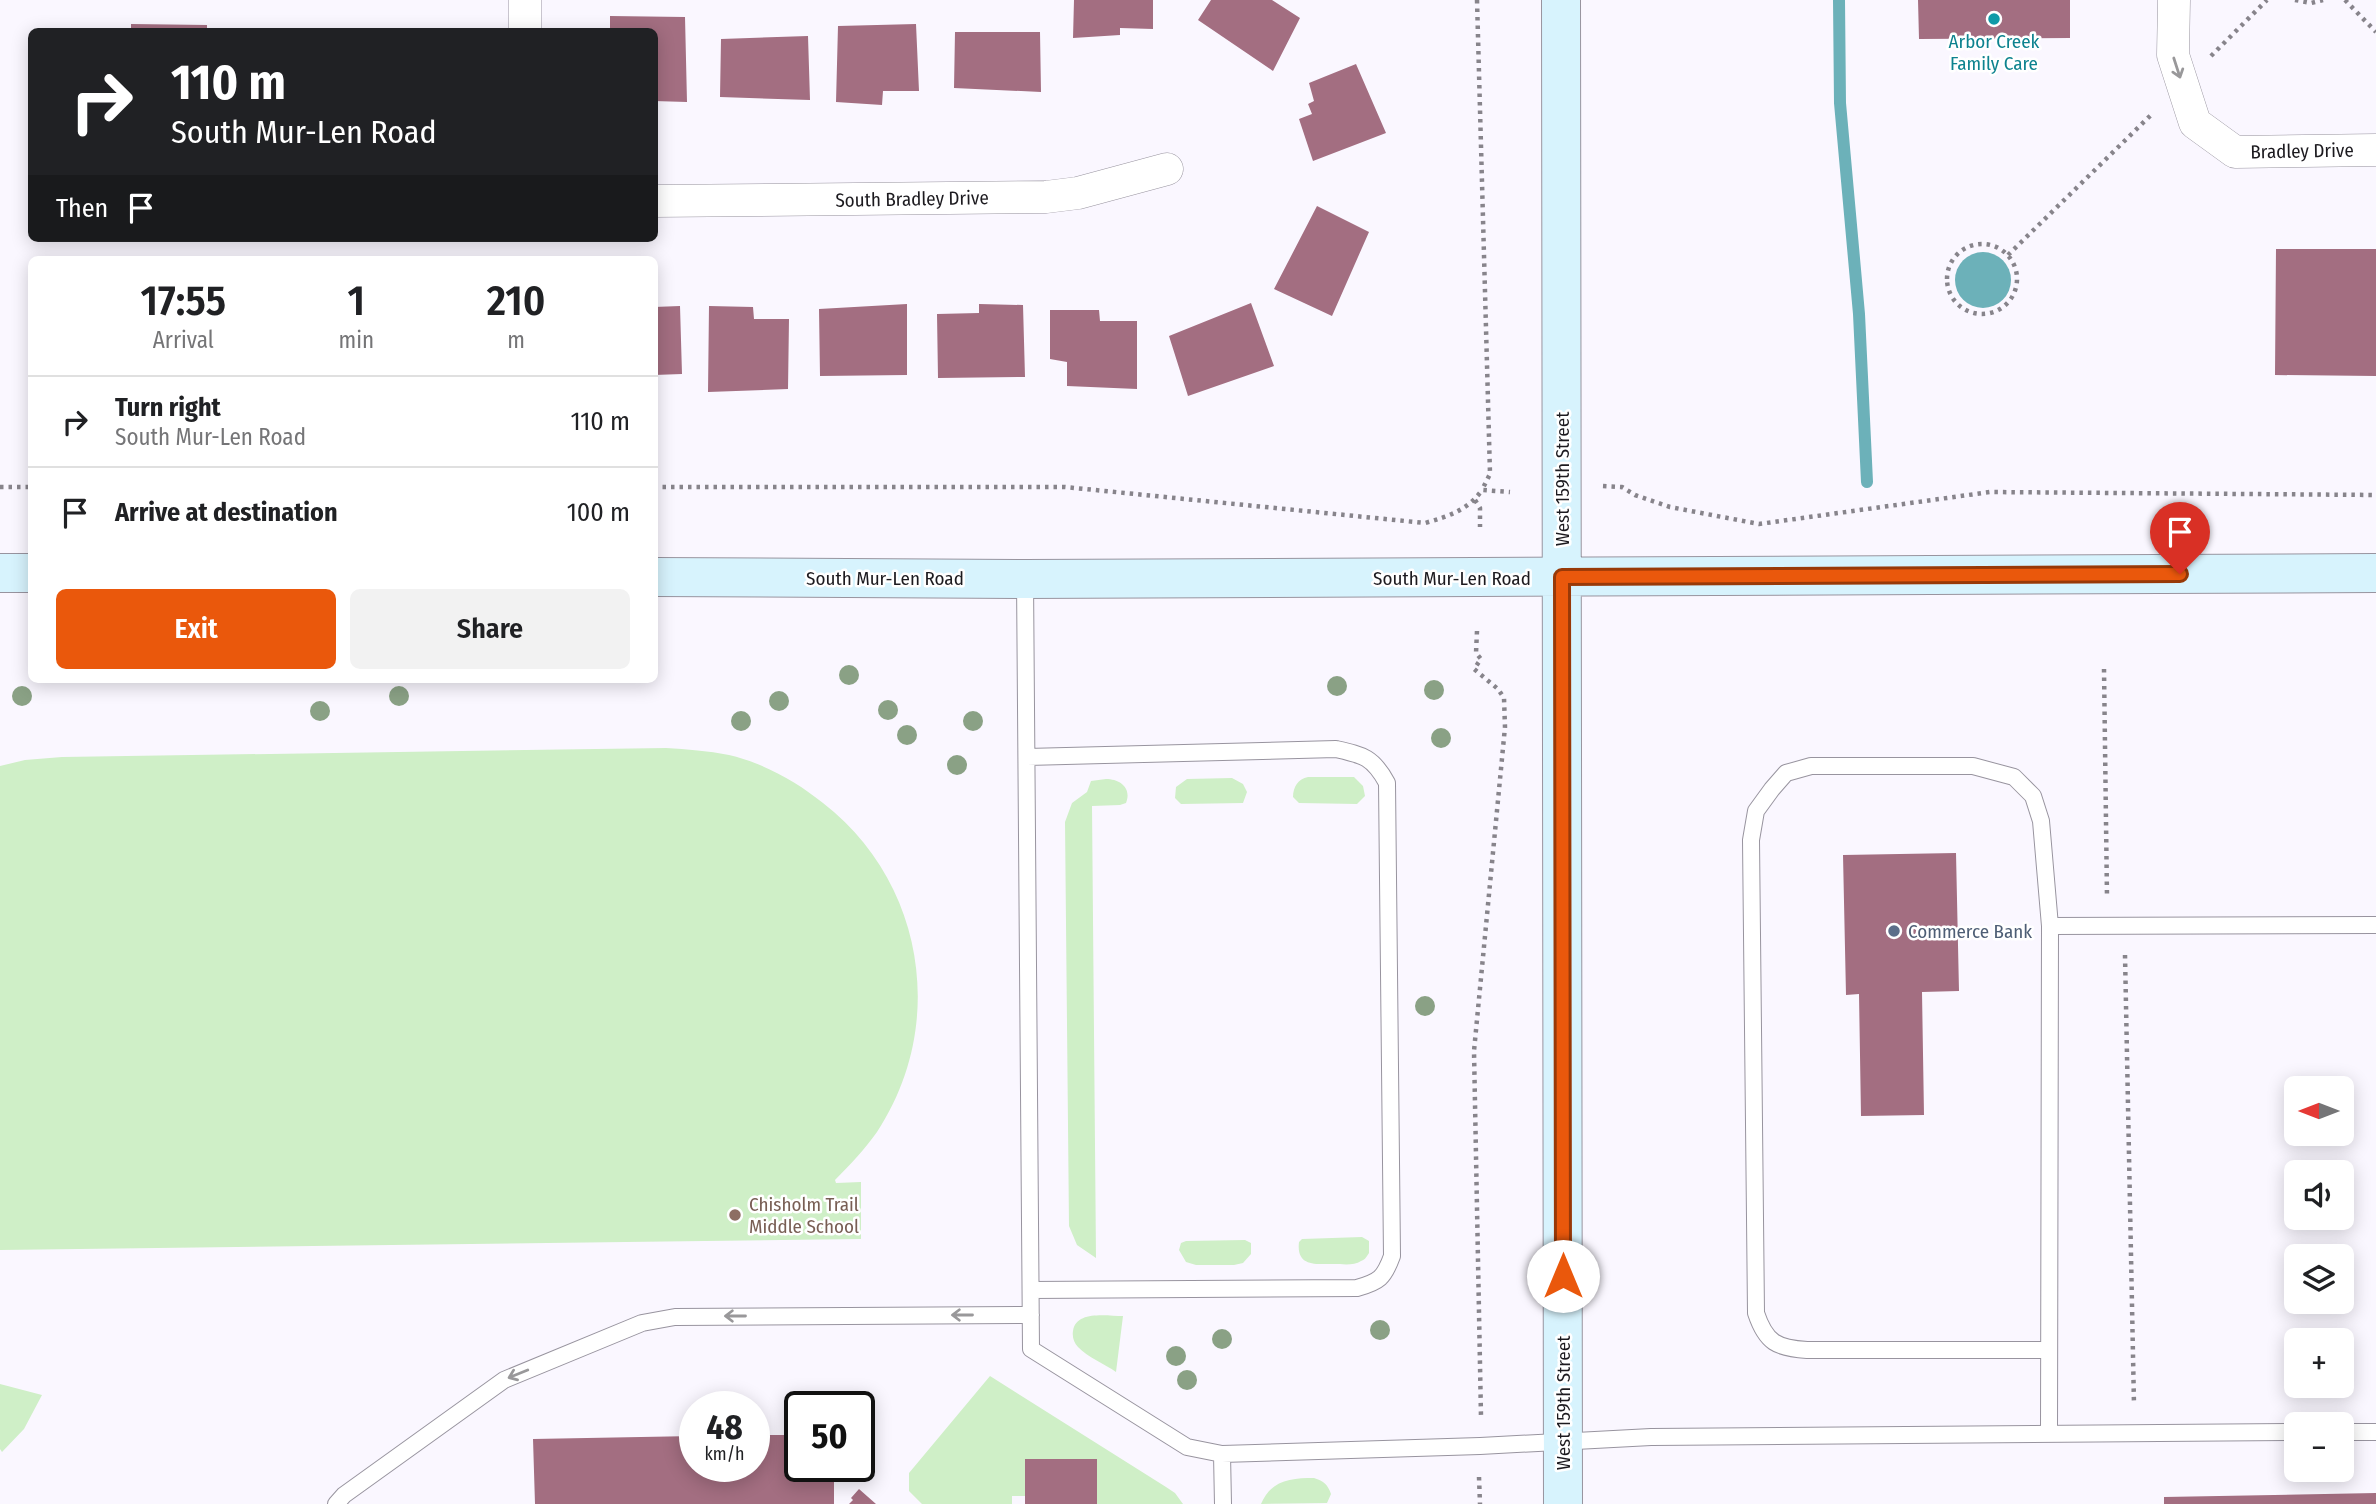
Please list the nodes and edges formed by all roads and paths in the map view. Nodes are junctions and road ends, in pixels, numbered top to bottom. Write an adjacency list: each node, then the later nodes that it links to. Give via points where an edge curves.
1 (525, 0): 9 (street)
2 (1477, 0): 20 (path, via 1490,474)
3 (1561, 0): 29 (main road, West 159th Street)
4 (2174, 0): 11 (street, Bradley Drive, one-way to 11, via 2173,55)
5 (2267, 0): 11 (path)
6 (2295, 0): 7 (path)
7 (2323, 0)
8 (2344, 0): 10 (path)
9 (525, 28)
10 (2376, 32)
11 (2182, 84): 12 (street, Bradley Drive, via 2195,123 2235,152); 15 (path)
12 (2376, 149)
13 (1167, 169): 14 (street, South Bradley Drive, via 1046,197)
14 (658, 201)
15 (2008, 256): 15 (path, via 1990,244 1962,250 1948,269 1952,299 1962,309 1983,316 2004,308 2017,290 2018,277)
16 (1603, 485): 22 (path, via 1622,486 1670,507 1759,524 1990,492)
17 (0, 487): 18 (path)
18 (28, 487)
19 (658, 487): 23 (path, via 1065,487 1425,523 1452,515)
20 (1482, 490): 21 (path); 23 (path)
21 (1510, 492)
22 (2376, 495)
23 (1475, 500): 24 (path)
24 (1480, 527)
25 (0, 572): 26 (main road)
26 (28, 573)
27 (2376, 573): 29 (main road, South Mur-Len Road)
28 (658, 577): 30 (main road, South Mur-Len Road)
29 (1562, 577): 30 (main road, South Mur-Len Road); 46 (main road, West 159th Street)
30 (1025, 579): 33 (lane)
31 (1477, 631): 40 (path, via 1476,653 1481,659 1474,669 1504,698 1505,727 1474,1051)
32 (2104, 669): 36 (path, via 2106,897 2123,896)
33 (1027, 757): 37 (lane); 37 (lane, via 1336,749 1378,766 1387,783 1392,1256 1386,1273 1374,1284 1357,1288)
34 (2376, 925): 36 (lane)
35 (2050, 926): 36 (lane); 39 (lane); 39 (lane, via 2041,821 2033,796 2014,777 1973,766 1811,766 1786,773 1756,811 1751,853 1756,1314 1761,1327 1772,1342 1807,1350)
36 (2124, 926): 45 (path)
37 (1031, 1290): 38 (lane)
38 (1031, 1315): 47 (lane, via 1031,1349 1187,1447); 49 (lane, one-way to 49, via 675,1317 642,1323 504,1380)
39 (2049, 1350): 44 (lane)
40 (1481, 1418)
41 (2284, 1432): 45 (lane)
42 (2354, 1432): 43 (lane)
43 (2376, 1432)
44 (2049, 1434): 45 (lane); 46 (lane, via 1651,1437)
45 (2135, 1434)
46 (1563, 1443): 47 (lane); 52 (main road, West 159th Street)
47 (1222, 1454): 50 (lane)
48 (1479, 1476): 51 (path)
49 (336, 1504)
50 (1223, 1504)
51 (1480, 1504)
52 (1563, 1504)

